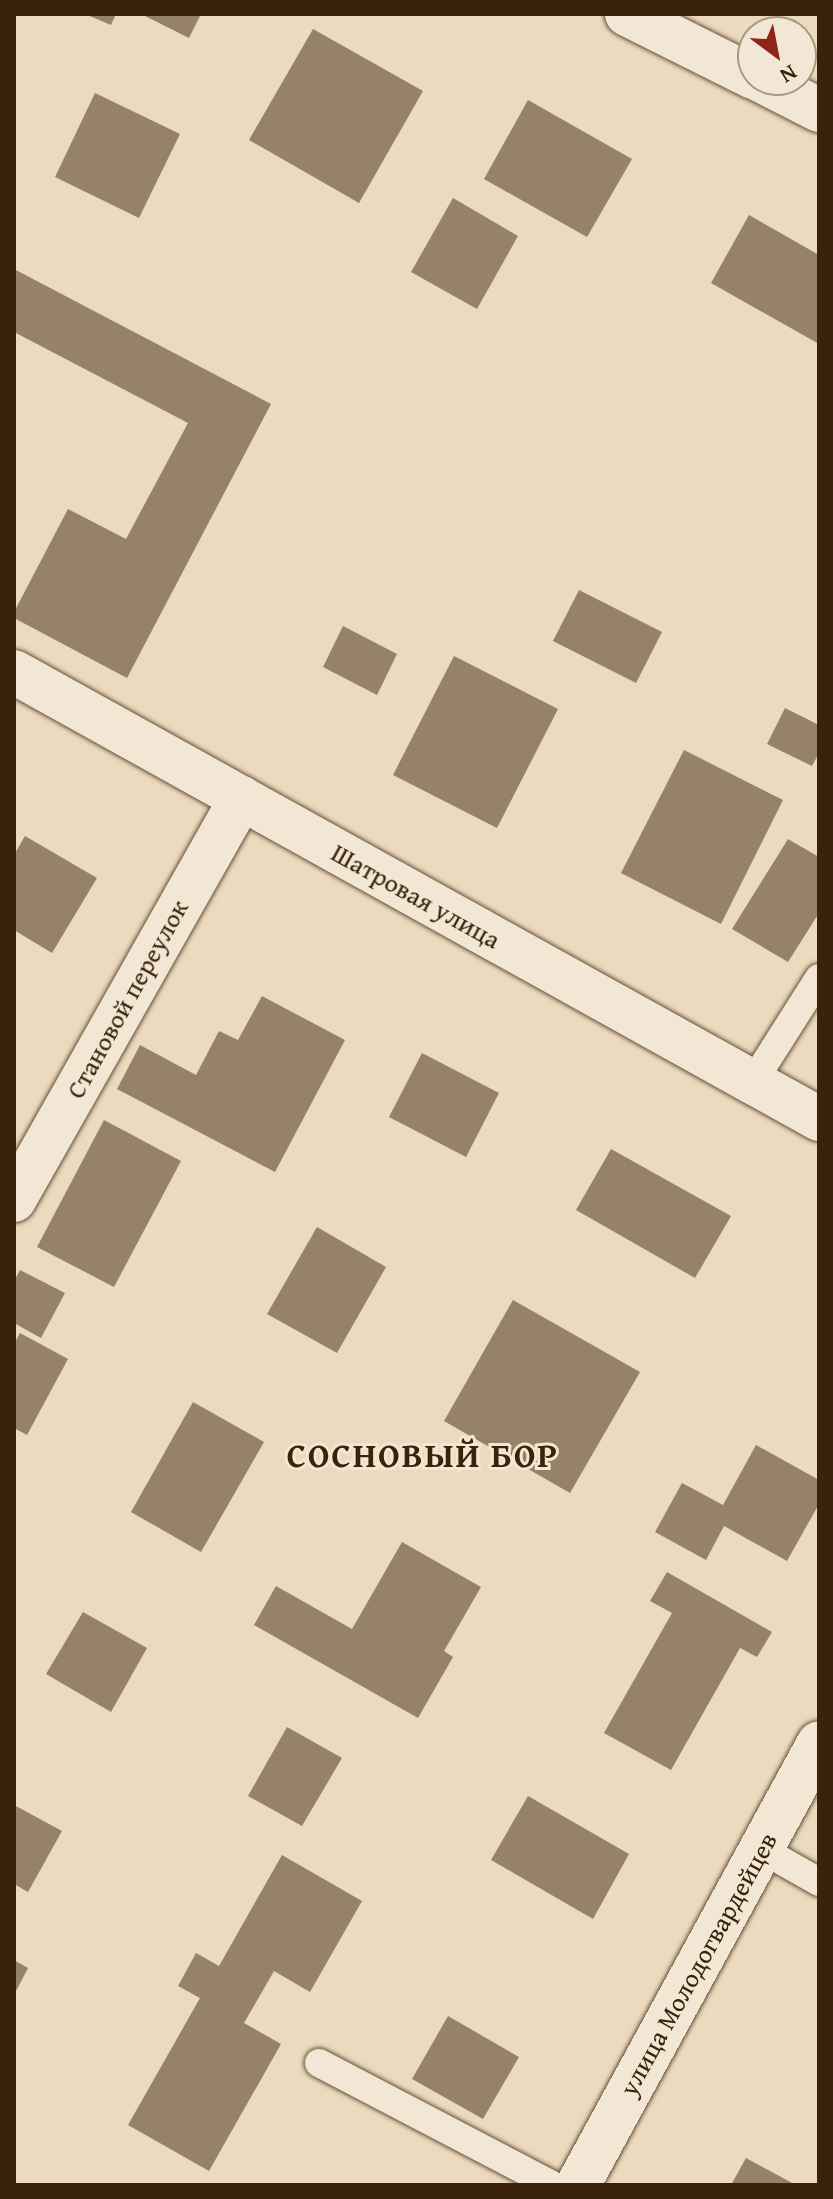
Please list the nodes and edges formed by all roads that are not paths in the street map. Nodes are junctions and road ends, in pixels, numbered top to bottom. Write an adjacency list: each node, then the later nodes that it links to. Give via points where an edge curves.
1 (627, 14): 2 (street)
2 (737, 69)
3 (791, 96): 4 (street)
4 (819, 110)
5 (14, 672): 6 (street, Шатровая улица)
6 (241, 798): 8 (street, Шатровая улица); 10 (street, Становой переулок)
7 (819, 978): 8 (lane)
8 (753, 1082): 9 (street, Шатровая улица)
9 (819, 1119)
10 (14, 1200)
11 (819, 1743): 12 (street, улица Молодогвардейцев)
12 (761, 1849): 13 (lane); 16 (street, улица Молодогвардейцев)
13 (819, 1882)
14 (319, 2063): 15 (lane)
15 (552, 2185)
16 (578, 2185)

